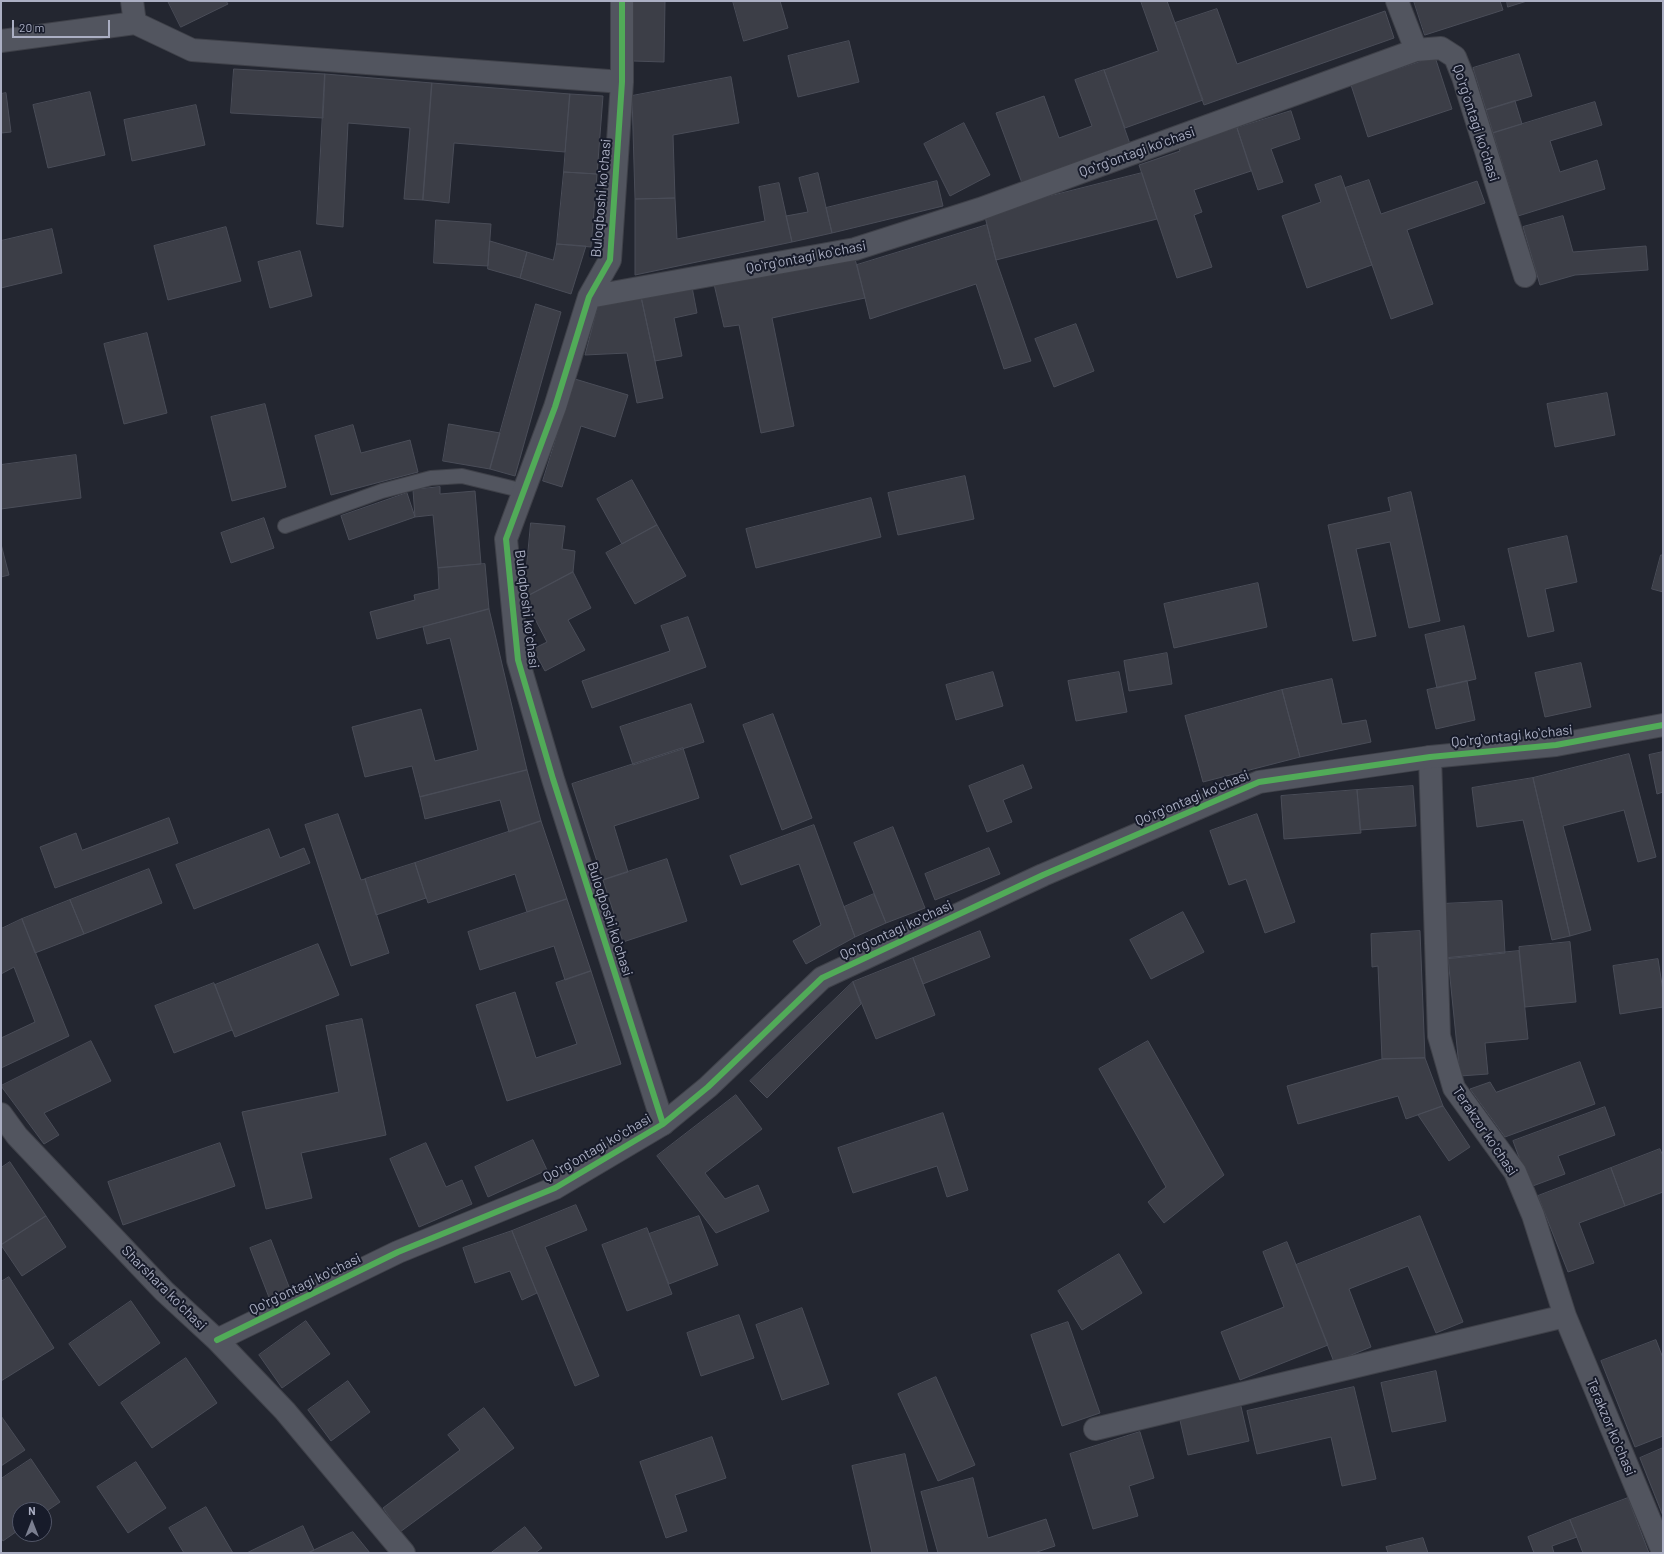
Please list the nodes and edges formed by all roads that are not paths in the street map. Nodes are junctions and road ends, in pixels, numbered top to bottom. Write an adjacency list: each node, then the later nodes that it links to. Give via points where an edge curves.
1 (132, 1): 4 (street)
2 (622, 1): 7 (street, Buloqboshi koʻchasi)
3 (1397, 1): 6 (street)
4 (135, 23): 5 (street); 7 (street, via 192,50)
5 (1, 41)
6 (1416, 50): 8 (street, Qoʻrgʻontagi koʻchasi, via 1440,48 1455,57); 9 (street, Qoʻrgʻontagi koʻchasi, via 980,209 855,250)
7 (622, 82): 9 (street, Buloqboshi koʻchasi, via 610,260)
8 (1525, 276)
9 (589, 297): 10 (street, Buloqboshi koʻchasi, via 555,407)
10 (524, 491): 11 (lane, via 462,476 431,478 382,491); 15 (street, Buloqboshi koʻchasi, via 506,539 518,660 553,779)
11 (285, 526)
12 (1663, 725): 13 (street, Qoʻrgʻontagi koʻchasi, via 1556,745)
13 (1430, 757): 15 (street, Qoʻrgʻontagi koʻchasi, via 1259,782 1043,875 822,978 708,1087); 16 (street, Terakzor koʻchasi, via 1439,1036 1454,1088 1515,1172 1533,1215)
14 (1, 1114): 17 (street, Sharshara koʻchasi, via 17,1136 159,1286)
15 (663, 1124): 17 (street, Qoʻrgʻontagi koʻchasi, via 555,1188 398,1252)
16 (1565, 1316): 18 (street); 19 (street, Terakzor koʻchasi)
17 (217, 1340): 20 (street, Sharshara koʻchasi, via 285,1411)
18 (1095, 1429)
19 (1663, 1552)
20 (404, 1553)

